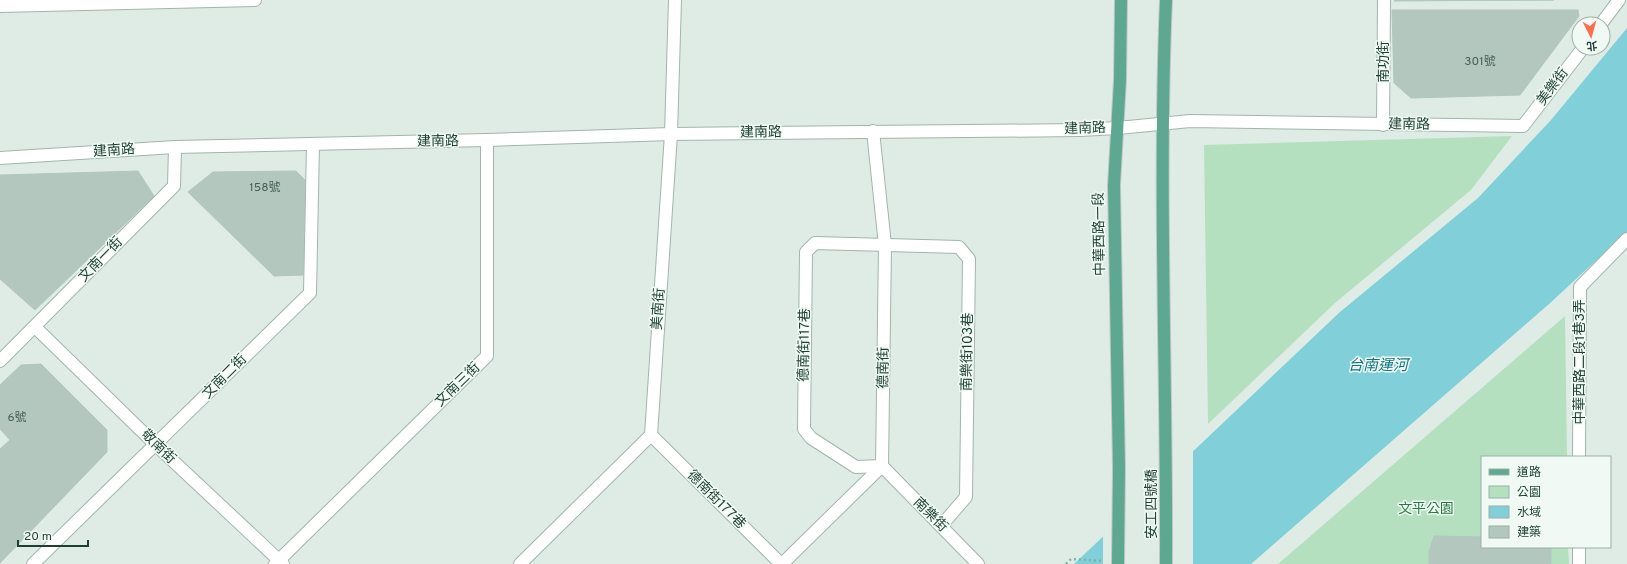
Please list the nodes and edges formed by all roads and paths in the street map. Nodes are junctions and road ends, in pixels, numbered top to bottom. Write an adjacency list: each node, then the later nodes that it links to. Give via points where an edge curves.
1 (255, 0): 7 (street)
2 (675, 0): 15 (street, 美南街)
3 (1121, 0): 13 (main road, 中華西路一段)
4 (1166, 0): 10 (main road)
5 (1384, 0): 11 (street, 南功街)
6 (1619, 0): 8 (street)
7 (0, 6)
8 (1607, 16)
9 (1577, 56): 12 (street, 美樂街)
10 (1162, 123): 11 (street, 建南路, via 1190,121); 13 (street, 建南路); 37 (main road, 安工四號橋, via 1167,444)
11 (1383, 125): 12 (street, 建南路)
12 (1523, 126)
13 (1118, 128): 14 (street, 建南路); 31 (main road, 中華西路一段, via 1114,185 1119,468)
14 (873, 131): 15 (street, 建南路); 21 (street, 德南街)
15 (671, 134): 16 (street, 建南路); 24 (street, 美南街)
16 (487, 140): 17 (street, 建南路); 30 (street, 文南三街, via 487,356)
17 (313, 145): 18 (street, 建南路); 25 (street, 文南二街, via 310,293)
18 (175, 147): 19 (street, 建南路); 22 (street, 文南一街, via 174,186)
19 (0, 158)
20 (1627, 238): 26 (street, 中華西路二段1巷3弄, via 1580,287)
21 (885, 245): 27 (street, 德南街); 27 (street, 德南街117巷, via 815,243 806,252 804,429 811,438 856,467); 28 (street, 南樂街103巷, via 959,247 969,259 966,497)
22 (35, 327): 23 (street, 文南一街); 25 (street, 敬南街)
23 (0, 361)
24 (651, 435): 33 (street); 34 (street, 德南街177巷)
25 (156, 445): 30 (street, 敬南街); 32 (street, 文南二街)
26 (1579, 456)
27 (882, 466): 28 (street, 南樂街); 34 (street)
28 (941, 526): 35 (street, 南樂街)
29 (1579, 548): 38 (street)
30 (279, 563)
31 (1118, 563): 36 (path, via 1071,559)
32 (33, 564)
33 (520, 564)
34 (782, 564)
35 (978, 564)
36 (1066, 564)
37 (1166, 564)
38 (1579, 564)

